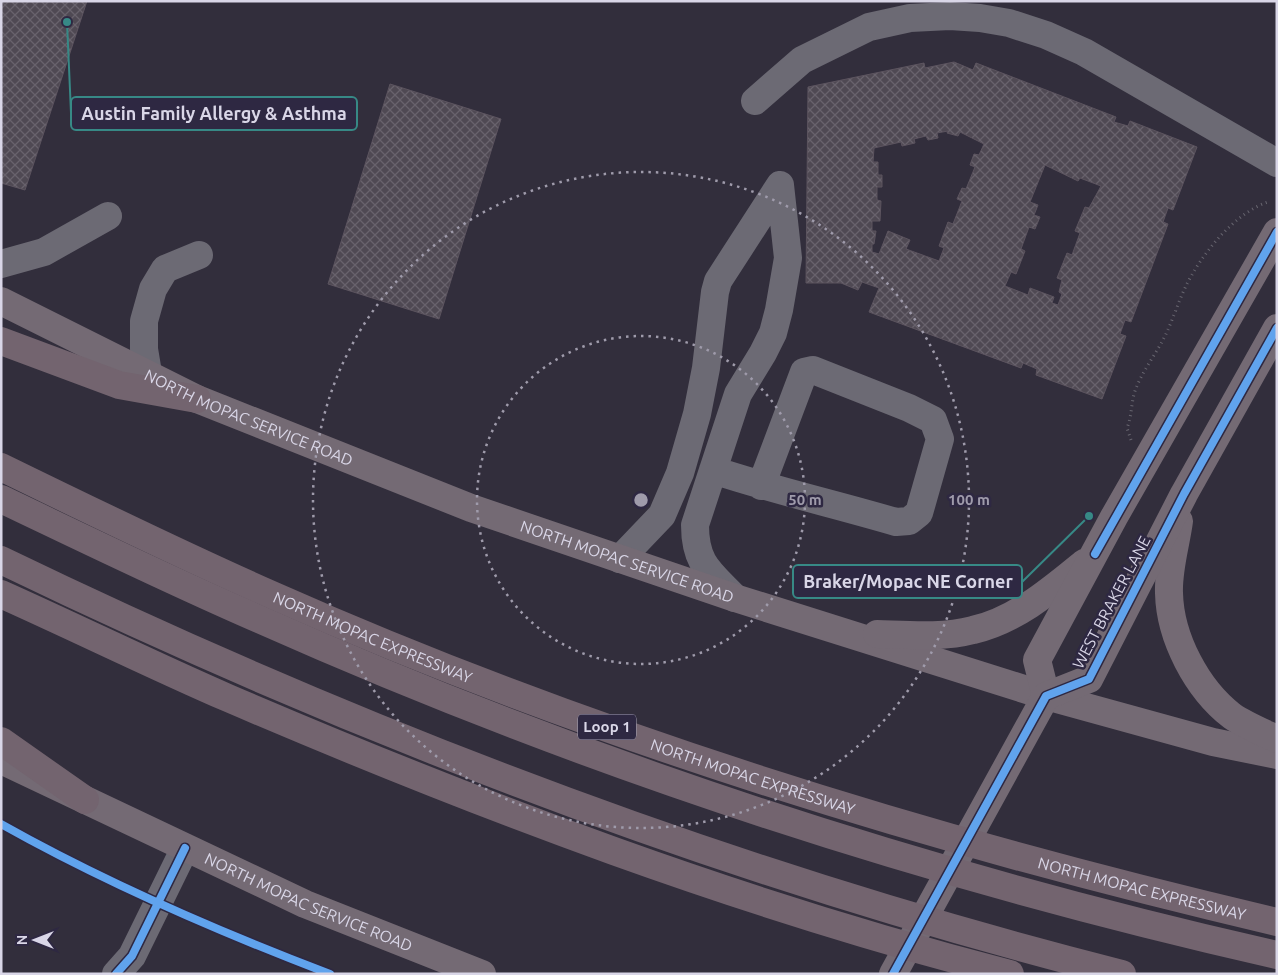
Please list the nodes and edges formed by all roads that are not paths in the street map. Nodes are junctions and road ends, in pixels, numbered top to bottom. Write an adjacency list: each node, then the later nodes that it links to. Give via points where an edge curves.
1 (755, 101): 2 (street, via 802,60 869,27 910,18 980,18 1019,26 1084,52)
2 (1277, 163)
3 (108, 216): 6 (street, via 44,252)
4 (1277, 232): 17 (main road)
5 (199, 255): 10 (street, via 165,269 152,289 144,321)
6 (1, 264)
7 (1, 301): 10 (main road, NORTH MOPAC SERVICE ROAD)
8 (1277, 328): 15 (main road, WEST BRAKER LANE)
9 (1, 341): 11 (highway, via 120,385)
10 (148, 373): 11 (main road, NORTH MOPAC SERVICE ROAD)
11 (197, 399): 18 (main road, NORTH MOPAC SERVICE ROAD, via 471,508)
12 (1, 467): 30 (highway, NORTH MOPAC EXPRESSWAY / Loop 1, via 275,596 421,657 675,752 1024,858)
13 (713, 470): 14 (street); 18 (street, via 738,394 766,349 779,310 788,258 780,185 718,281 697,414 680,473 662,515); 21 (street, via 695,525 695,544 701,562)
14 (761, 486): 14 (street, via 896,522 909,521 919,513 940,439 933,420 909,408 813,370 804,372)
15 (1184, 494): 23 (main road, WEST BRAKER LANE, via 1089,679); 24 (main road, via 1169,592 1173,624 1204,688 1233,716)
16 (1, 499): 31 (highway, via 273,626 536,733 661,779 844,839 1060,901)
17 (1095, 554): 22 (main road, via 1038,600 973,631 930,635); 23 (main road, via 1037,660)
18 (620, 559): 21 (main road, NORTH MOPAC SERVICE ROAD)
19 (1, 560): 36 (highway, via 239,671 510,782 810,886 1018,948)
20 (1, 594): 35 (highway, via 226,697 466,796 809,916)
21 (735, 598): 22 (main road, NORTH MOPAC SERVICE ROAD)
22 (847, 634): 23 (main road, NORTH MOPAC SERVICE ROAD)
23 (1046, 696): 26 (main road, NORTH MOPAC SERVICE ROAD, via 1213,742); 34 (main road)
24 (1277, 739)
25 (1, 741): 28 (highway)
26 (1277, 755)
27 (1, 760): 28 (main road, NORTH MOPAC SERVICE ROAD)
28 (85, 800): 29 (main road, NORTH MOPAC SERVICE ROAD)
29 (185, 848): 32 (street, via 132,956); 33 (main road, NORTH MOPAC SERVICE ROAD, via 305,904)
30 (1277, 922)
31 (1277, 955)
32 (116, 974)
33 (482, 974)
34 (893, 974)
35 (1010, 974)
36 (1122, 974)

